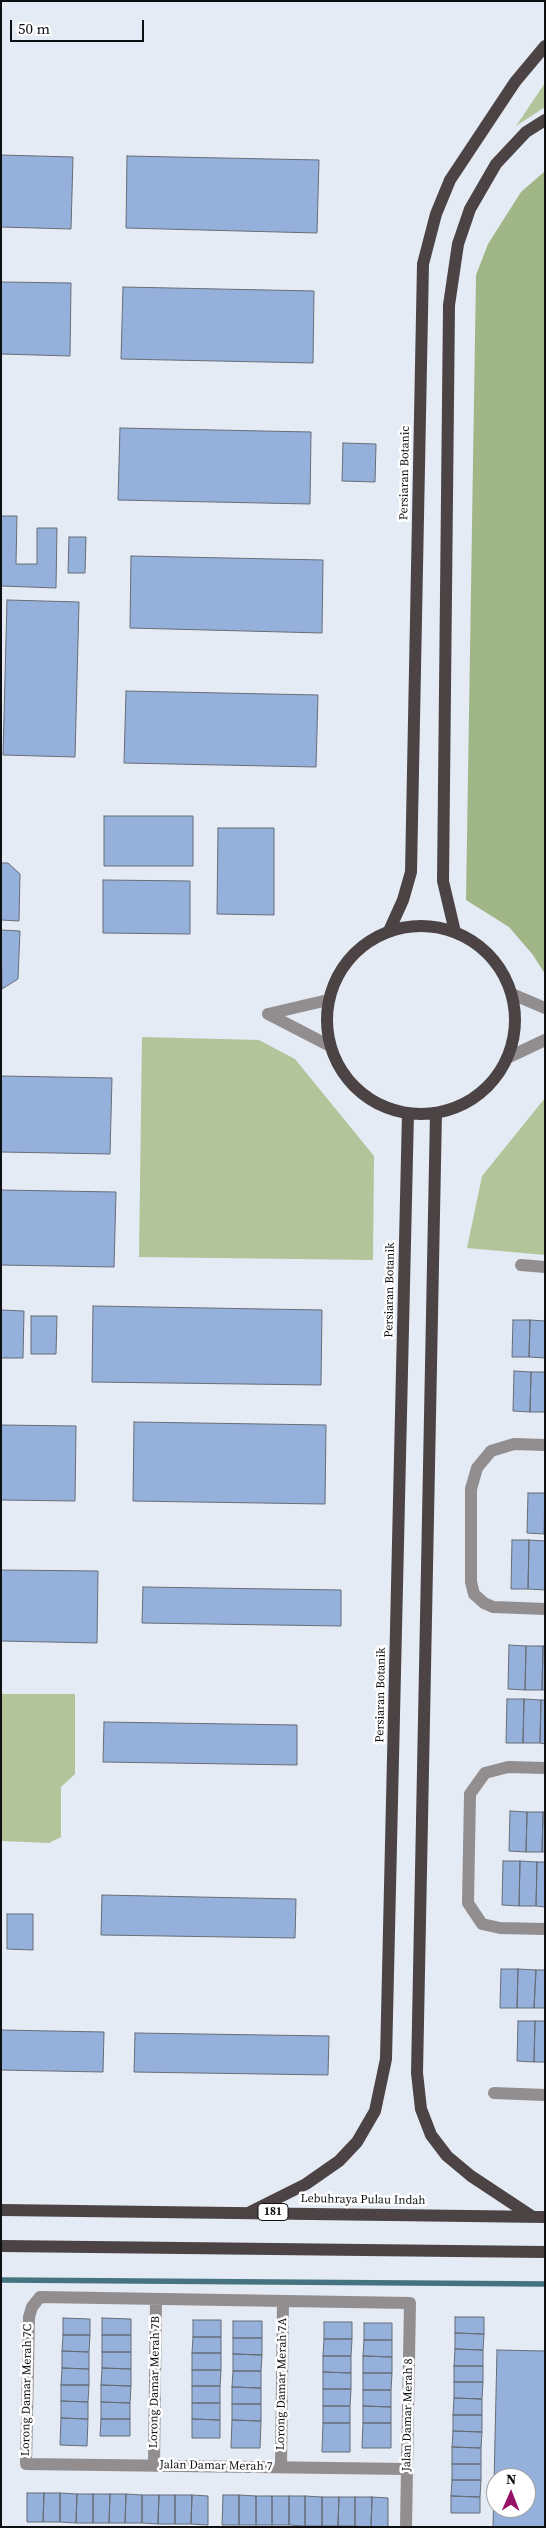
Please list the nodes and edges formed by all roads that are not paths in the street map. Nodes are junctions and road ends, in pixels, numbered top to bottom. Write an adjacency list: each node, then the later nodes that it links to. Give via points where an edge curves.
1 (545, 46): 3 (main road, Persiaran Botanic, via 515,82 450,180 436,214 423,264 411,872)
2 (545, 120): 4 (main road, via 526,132 496,164 470,209 458,244 449,306 443,881)
3 (389, 931): 4 (main road, via 411,926); 6 (main road, via 368,942 350,958 336,977)
4 (454, 932): 5 (main road, via 480,947 500,968)
5 (512, 994): 7 (street); 10 (main road, via 514,1037)
6 (328, 1000): 9 (main road, via 326,1023); 9 (street, via 268,1014)
7 (545, 1008)
8 (545, 1040): 10 (street)
9 (330, 1046): 11 (main road, via 341,1071 358,1091 382,1106)
10 (507, 1058): 12 (main road, via 498,1074 471,1100)
11 (408, 1113): 12 (main road); 22 (main road, Persiaran Botanik, via 386,2059 375,2111 357,2142 339,2161 306,2184)
12 (436, 1113): 23 (main road, via 417,2073 421,2109 431,2135 447,2156 471,2176)
13 (521, 1264): 14 (street)
14 (545, 1267)
15 (545, 1444): 16 (street, via 514,1444 491,1451 477,1468 471,1489 474,1594 484,1603 502,1608)
16 (545, 1609)
17 (545, 1768): 18 (street, via 508,1768 485,1773 470,1794 468,1903 482,1924 500,1928)
18 (545, 1929)
19 (494, 2093): 20 (street)
20 (545, 2095)
21 (1, 2210): 22 (main road, Lebuhraya Pulau Indah / 181)
22 (250, 2212): 23 (main road, Lebuhraya Pulau Indah / 181)
23 (539, 2217)
24 (1, 2246): 25 (main road)
25 (545, 2252)
26 (156, 2299): 27 (street); 28 (street, Lorong Damar Merah 7C, via 40,2297 32,2306 29,2317); 29 (street, Lorong Damar Merah 7B)
27 (283, 2301): 30 (street, Lorong Damar Merah 7A); 31 (street, Jalan Damar Merah 8, via 410,2303)
28 (26, 2464): 29 (street, Jalan Damar Merah 7)
29 (154, 2465): 30 (street, Jalan Damar Merah 7)
30 (281, 2467): 31 (street, Jalan Damar Merah 7)
31 (407, 2469): 32 (street, Jalan Damar Merah 8)
32 (406, 2527)

